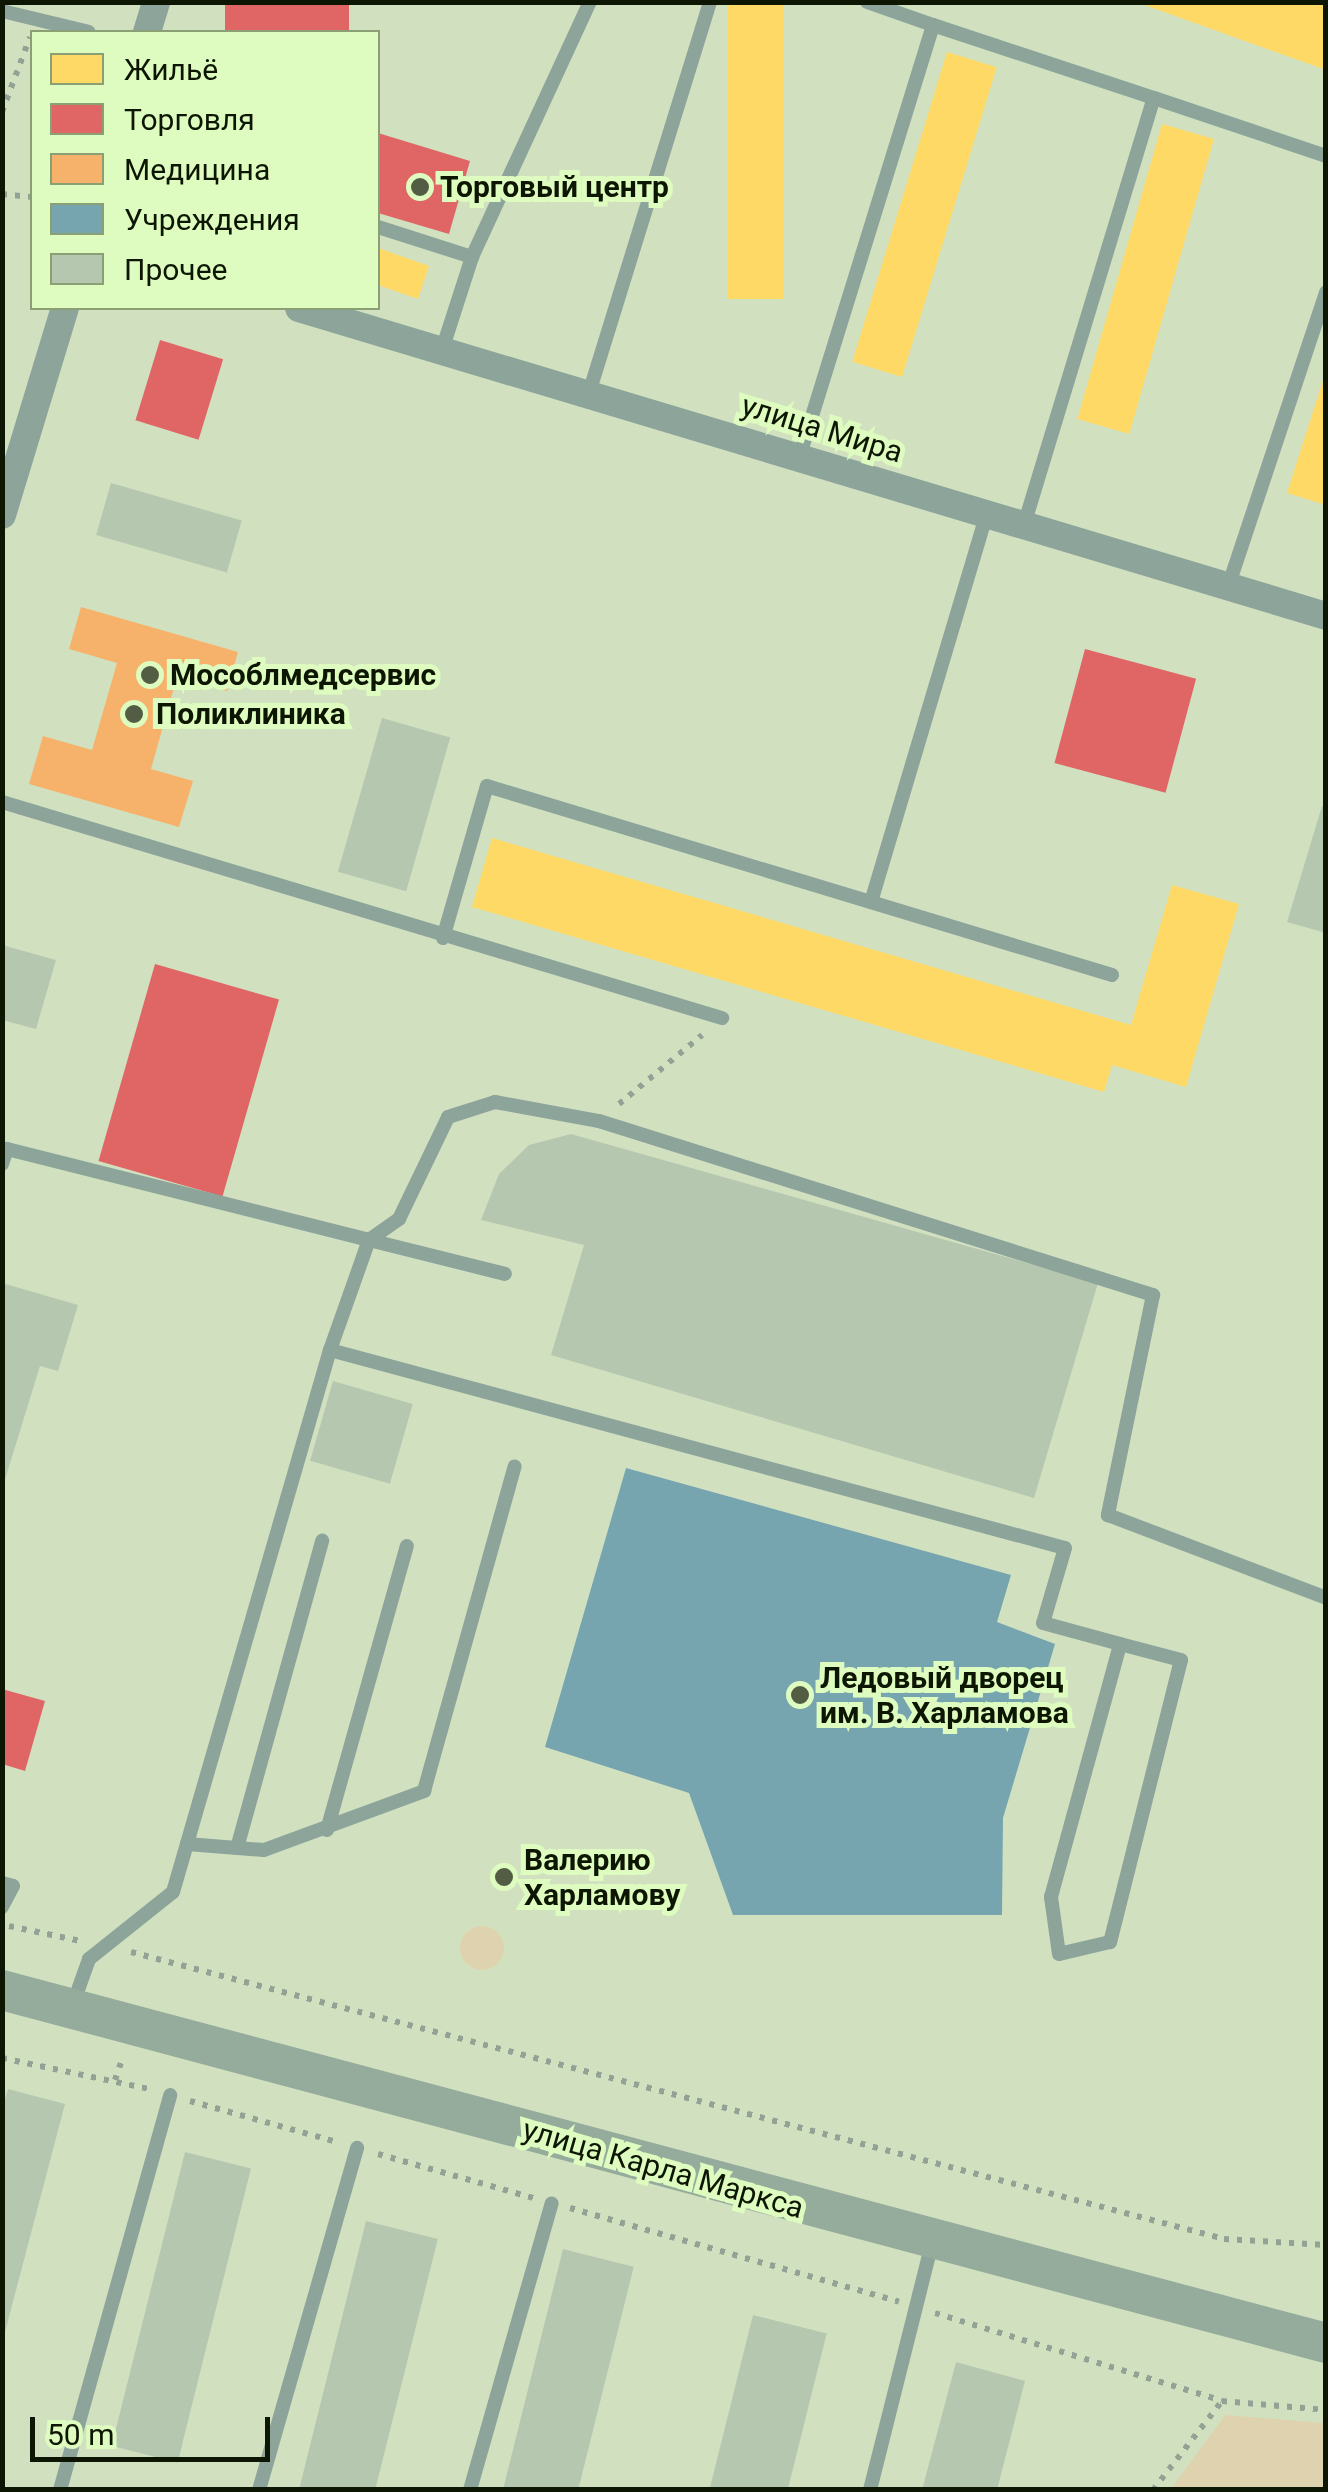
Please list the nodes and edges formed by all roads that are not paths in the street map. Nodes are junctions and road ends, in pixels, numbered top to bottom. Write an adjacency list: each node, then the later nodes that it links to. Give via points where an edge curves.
1 (156, 2): 8 (street)
2 (590, 2): 12 (lane)
3 (710, 2): 17 (lane)
4 (867, 2): 6 (lane)
5 (2, 11): 7 (lane)
6 (933, 25): 9 (lane); 18 (lane)
7 (79, 30)
8 (148, 30)
9 (1154, 98): 10 (lane); 21 (lane)
10 (1326, 156)
11 (380, 228): 12 (lane)
12 (472, 257): 16 (lane)
13 (1326, 292): 22 (lane)
14 (64, 310): 20 (street)
15 (306, 310): 16 (street, улица Мира)
16 (442, 350): 17 (street, улица Мира)
17 (589, 393): 18 (street, улица Мира)
18 (800, 455): 19 (street, улица Мира)
19 (988, 513): 21 (street, улица Мира); 25 (lane)
20 (2, 515)
21 (1024, 524): 22 (street, улица Мира)
22 (1228, 587): 23 (street, улица Мира)
23 (1326, 616)
24 (2, 802): 26 (lane)
25 (871, 902): 26 (lane, via 487,786); 27 (lane)
26 (443, 938): 28 (lane)
27 (1112, 976)
28 (722, 1018)
29 (2, 1164): 30 (lane, via 8,1149)
30 (369, 1240): 31 (lane); 32 (lane); 36 (lane, via 399,1219 434,1135 470,1104 599,1121 1153,1295 1108,1516)
31 (505, 1274)
32 (330, 1350): 37 (lane, via 1065,1548 1043,1624); 39 (lane)
33 (515, 1466): 38 (lane, via 424,1791)
34 (322, 1541): 40 (lane)
35 (407, 1546): 38 (lane)
36 (1326, 1598)
37 (1120, 1644): 37 (lane, via 1182,1660 1110,1942 1059,1954 1051,1897)
38 (327, 1830): 40 (lane, via 264,1850)
39 (186, 1844): 40 (lane); 44 (lane, via 173,1892 88,1959)
40 (236, 1848)
41 (2, 1883): 42 (lane, via 13,1886)
42 (2, 1906)
43 (2, 1990): 44 (street, улица Карла Маркса)
44 (72, 2010): 48 (street, улица Карла Маркса)
45 (170, 2095): 50 (lane)
46 (357, 2148): 51 (lane)
47 (552, 2203): 52 (lane)
48 (932, 2244): 49 (street, улица Карла Маркса); 53 (lane)
49 (1326, 2344)
50 (60, 2490)
51 (259, 2490)
52 (470, 2490)
53 (870, 2490)

